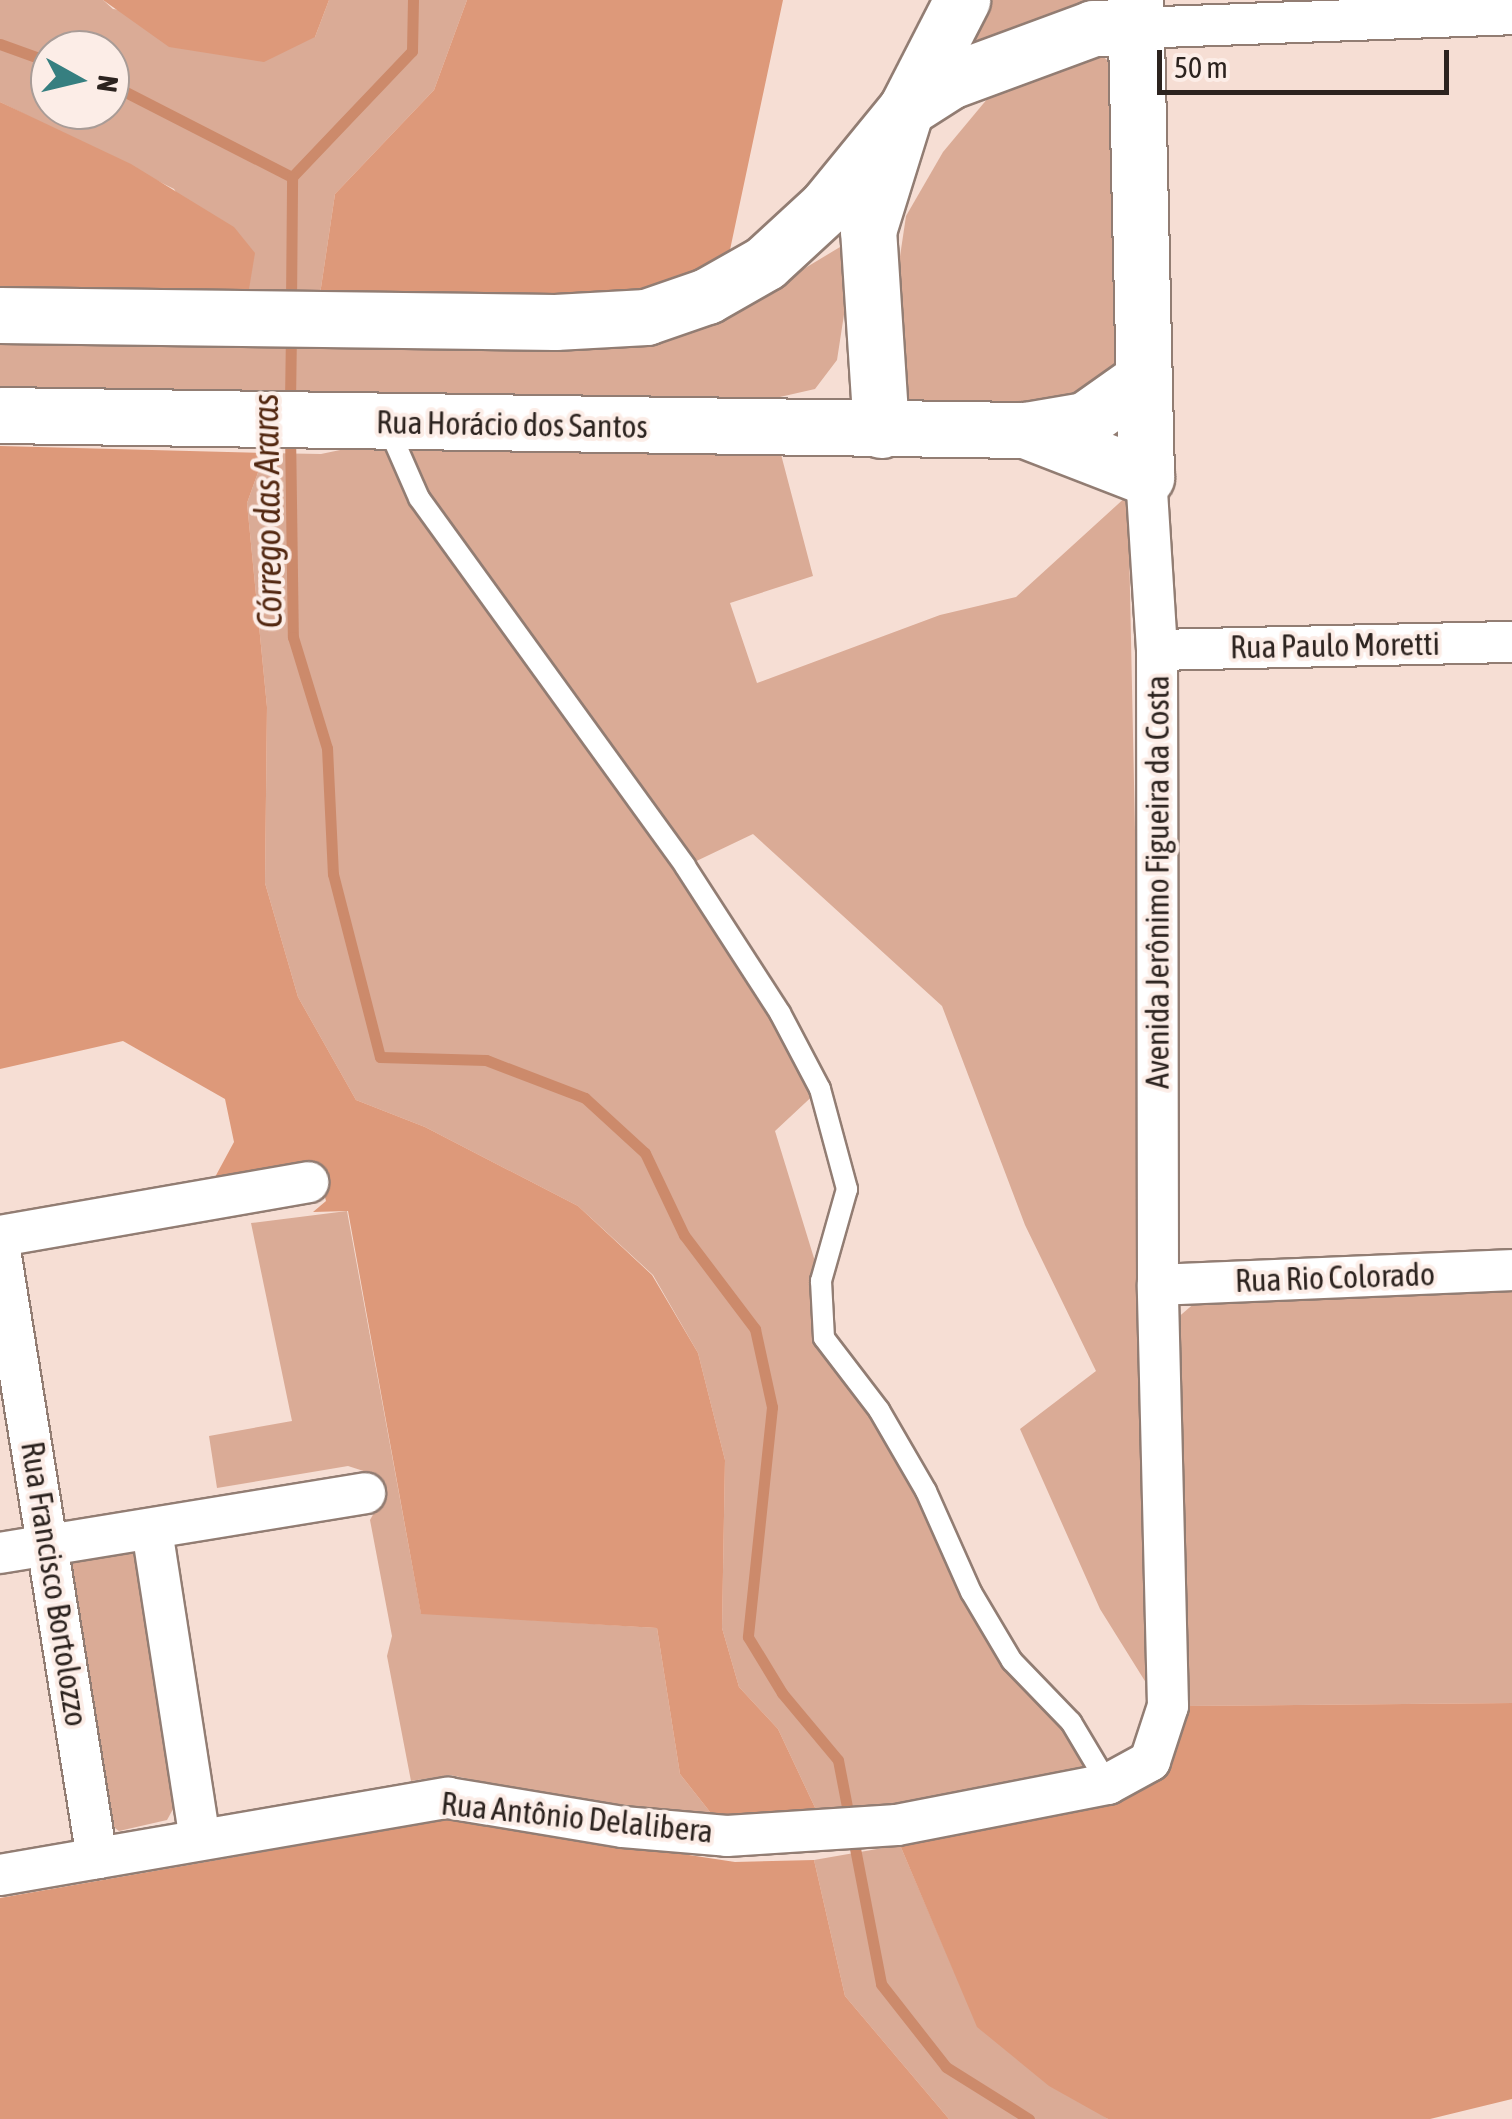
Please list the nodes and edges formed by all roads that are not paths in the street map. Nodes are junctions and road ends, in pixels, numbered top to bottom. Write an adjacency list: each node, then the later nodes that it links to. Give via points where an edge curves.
1 (962, 0): 4 (main road)
2 (1135, 14): 3 (street); 4 (main road, via 950,81); 6 (main road, Avenida Jerônimo Figueira da Costa)
3 (1512, 14)
4 (906, 109): 5 (main road, via 826,207 765,263 707,296 646,317); 9 (main road, via 868,231)
5 (0, 315)
6 (1144, 378): 10 (main road, Rua Horácio dos Santos, via 1085,420); 11 (main road, Avenida Jerônimo Figueira da Costa)
7 (0, 415): 8 (main road, Rua Horácio dos Santos)
8 (386, 424): 9 (main road, Rua Horácio dos Santos); 24 (lane, via 420,498 724,922 820,1088 847,1189 821,1280 824,1338 916,1475 970,1592 1012,1661 1071,1722)
9 (881, 430): 10 (main road, Rua Horácio dos Santos)
10 (1024, 430): 11 (main road, Rua Horácio dos Santos)
11 (1146, 477): 13 (street, Avenida Jerônimo Figueira da Costa)
12 (1512, 642): 13 (street, Rua Paulo Moretti)
13 (1157, 650): 18 (street, Avenida Jerônimo Figueira da Costa)
14 (308, 1182): 15 (street)
15 (0, 1236)
16 (0, 1250): 21 (street, Rua Francisco Bortolozzo)
17 (1512, 1270): 18 (street, Rua Rio Colorado)
18 (1158, 1285): 23 (street, Avenida Jerônimo Figueira da Costa, via 1168,1706)
19 (365, 1493): 20 (street)
20 (152, 1530): 21 (street); 25 (street)
21 (49, 1544): 22 (street); 26 (street, Rua Francisco Bortolozzo)
22 (0, 1553)
23 (1150, 1761): 24 (street, Rua Antônio Delalibera)
24 (1108, 1784): 25 (street, Rua Antônio Delalibera, via 897,1825 727,1836 448,1798)
25 (200, 1839): 26 (street, Rua Antônio Delalibera)
26 (98, 1858): 27 (street, Rua Antônio Delalibera)
27 (0, 1874)

